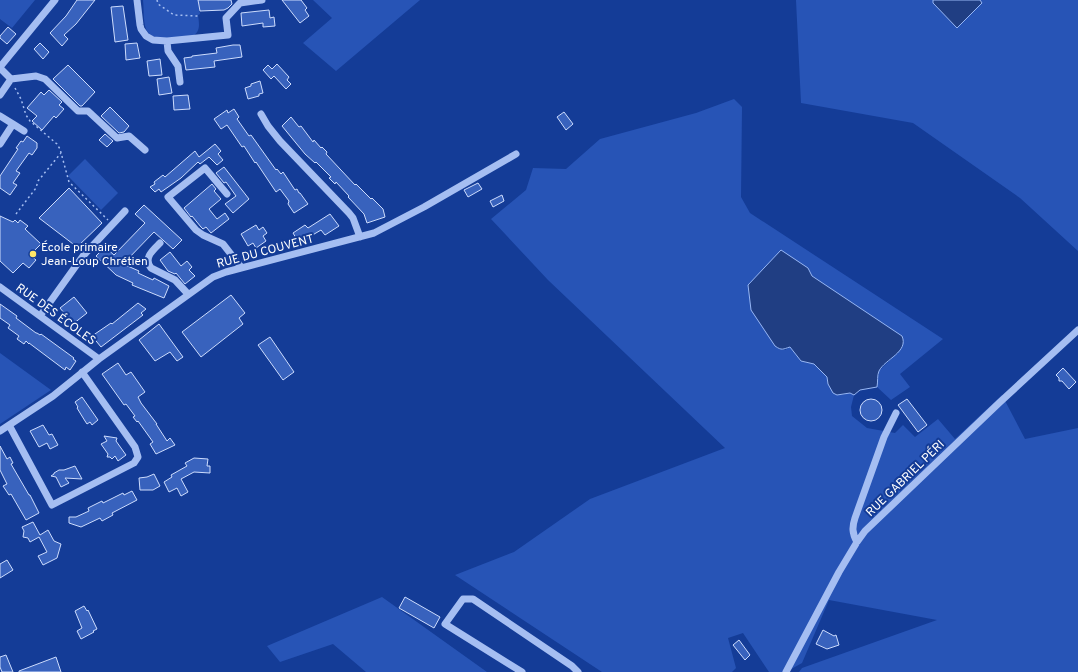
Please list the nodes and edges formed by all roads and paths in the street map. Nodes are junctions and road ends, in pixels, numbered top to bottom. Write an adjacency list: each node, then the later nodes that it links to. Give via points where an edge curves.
1 (55, 0): 7 (street)
2 (137, 0): 6 (street, via 143,33 153,40)
3 (157, 0): 5 (path, via 158,4 174,15)
4 (262, 0): 6 (street, via 240,3 226,18 228,35)
5 (198, 16)
6 (166, 41): 9 (street, via 168,51 178,66)
7 (0, 67): 8 (street)
8 (11, 79): 10 (street); 16 (street, via 36,76 45,79 78,111 88,111 117,138 129,136); 17 (path, via 30,121 57,144)
9 (180, 82)
10 (0, 95)
11 (262, 114): 23 (street, via 280,141 353,218)
12 (0, 116): 13 (street)
13 (13, 124): 14 (street); 15 (street)
14 (24, 131)
15 (0, 144)
16 (145, 150)
17 (61, 153): 21 (path); 22 (path, via 69,182)
18 (516, 154): 23 (street, RUE DU COUVENT, via 391,225)
19 (226, 194): 25 (street, via 205,168 168,197 196,230 222,244)
20 (125, 211): 22 (street)
21 (16, 214)
22 (112, 224): 28 (street, via 83,256)
23 (360, 237): 25 (street, RUE DU COUVENT)
24 (160, 243): 27 (street, via 149,254 149,265 175,280)
25 (241, 267): 27 (street, RUE DU COUVENT, via 213,277)
26 (0, 287): 28 (street, RUE DES ÉCOLES)
27 (188, 294): 30 (street, RUE DU COUVENT)
28 (40, 316): 30 (street, RUE DES ÉCOLES)
29 (1078, 330): 35 (street, RUE GABRIEL PÉRI, via 870,526)
30 (99, 359): 31 (street, RUE DU COUVENT)
31 (82, 372): 33 (street, RUE DU COUVENT, via 53,396); 33 (street, via 135,447 138,457 134,463 52,505)
32 (896, 414): 35 (street, via 884,437 852,526)
33 (9, 425): 34 (street, RUE DU COUVENT)
34 (0, 431)
35 (857, 542): 38 (street, RUE GABRIEL PÉRI)
36 (522, 672): 37 (street, via 445,624 463,599 473,599)
37 (578, 672)
38 (786, 672)

